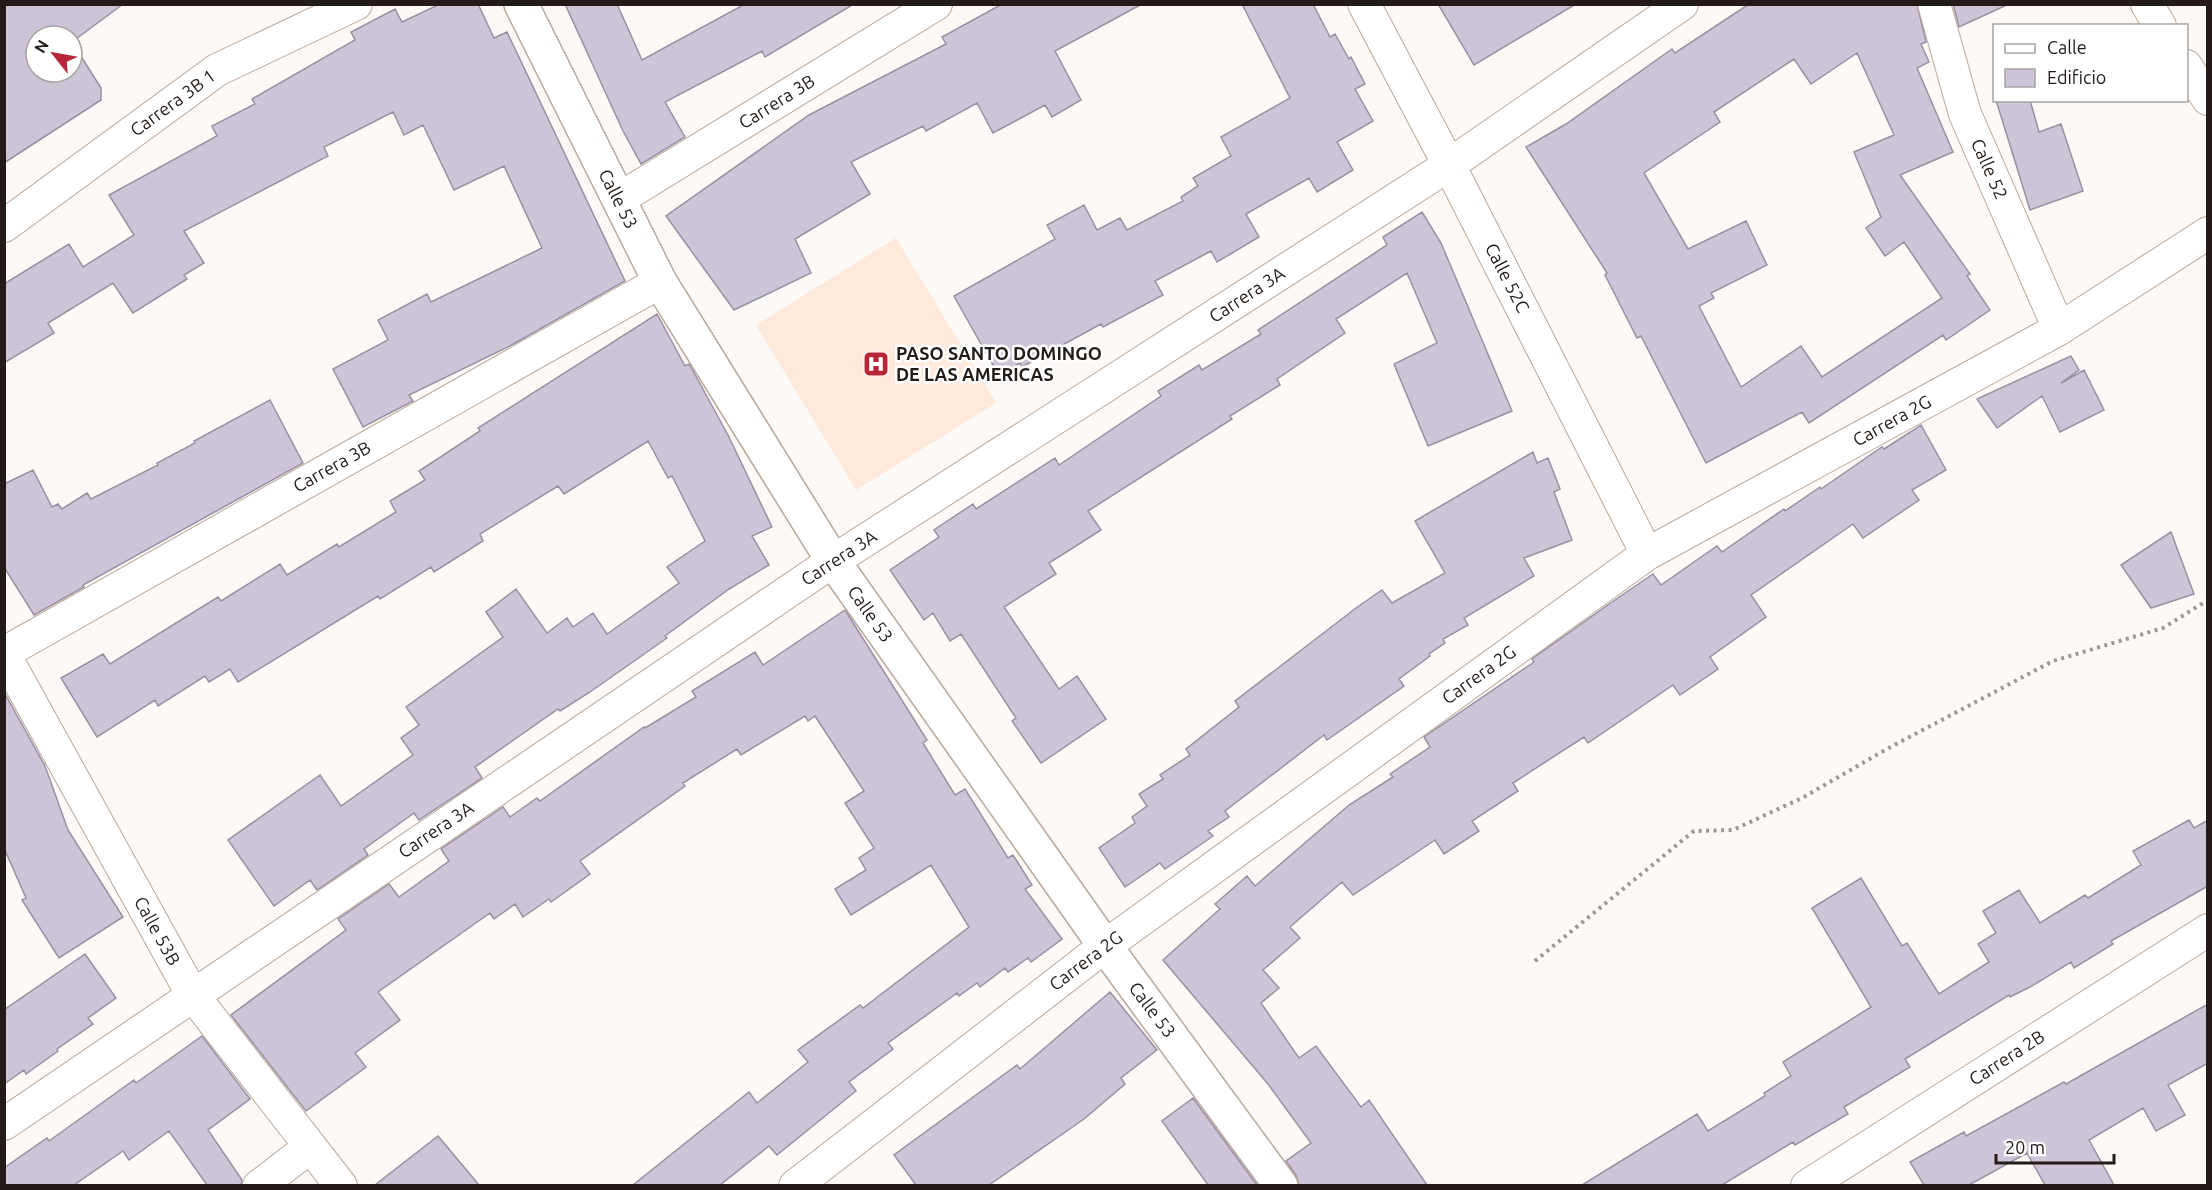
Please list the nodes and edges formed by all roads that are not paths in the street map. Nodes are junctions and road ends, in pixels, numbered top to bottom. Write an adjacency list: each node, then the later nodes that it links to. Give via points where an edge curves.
1 (356, 4): 13 (street, Carrera 3B 1, via 217,70)
2 (520, 4): 12 (street, Calle 53)
3 (936, 4): 12 (street, Carrera 3B)
4 (1364, 4): 11 (street, Calle 52C)
5 (1682, 4): 11 (street, Carrera 3A)
6 (1934, 4): 16 (street, Calle 52, via 1965,114)
7 (2147, 4): 8 (street)
8 (2159, 24)
9 (2188, 68): 10 (street)
10 (2208, 99)
11 (1449, 165): 17 (street, Calle 52C); 18 (street, Carrera 3A)
12 (619, 199): 15 (street, Calle 53)
13 (4, 226)
14 (2208, 233): 16 (street, Carrera 2G)
15 (660, 282): 18 (street, Calle 53); 19 (street, Carrera 3B)
16 (2059, 329): 17 (street, Carrera 2G)
17 (1647, 554): 21 (street, Carrera 2G)
18 (833, 561): 21 (street, Calle 53); 22 (street, Carrera 3A)
19 (4, 653): 22 (street, Calle 53B)
20 (2208, 930): 29 (street, Carrera 2B)
21 (1105, 946): 27 (street, Carrera 2G); 28 (street, Calle 53)
22 (192, 994): 23 (street, Carrera 3A); 24 (street, Calle 53B)
23 (4, 1124)
24 (310, 1147): 25 (street); 26 (street, Calle 53B)
25 (259, 1185)
26 (342, 1185)
27 (795, 1185)
28 (1281, 1185)
29 (1807, 1185)

